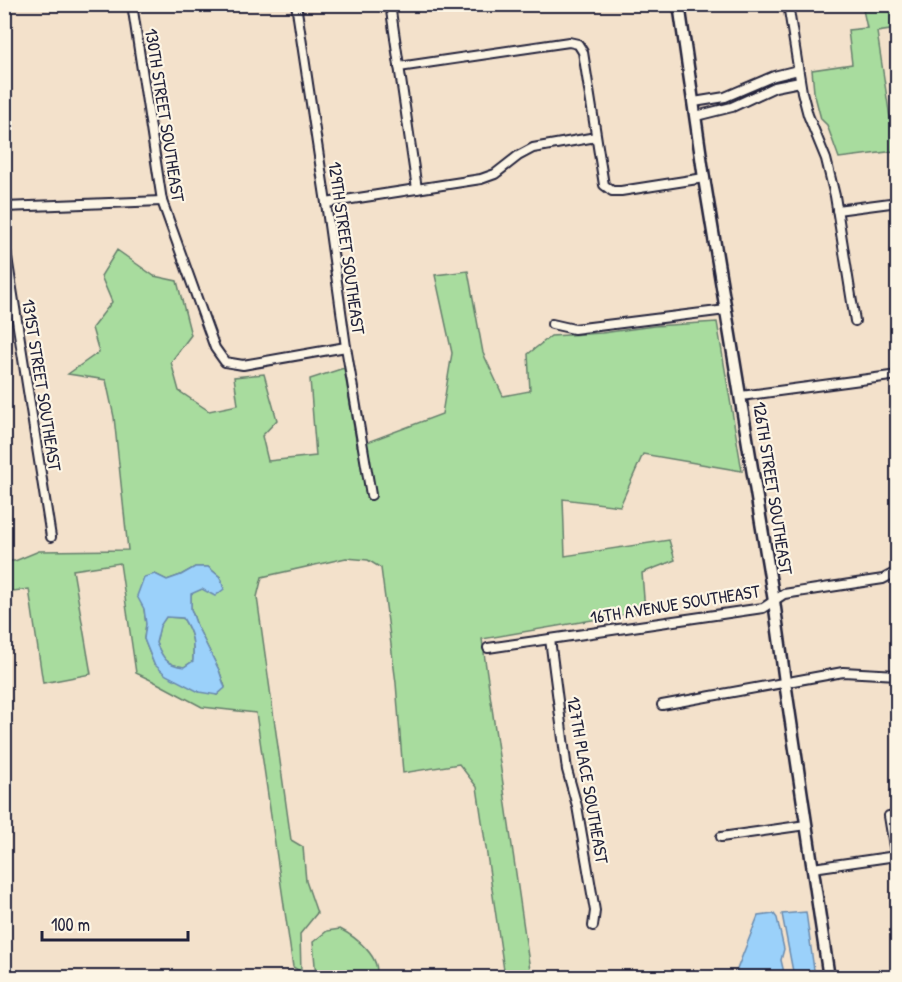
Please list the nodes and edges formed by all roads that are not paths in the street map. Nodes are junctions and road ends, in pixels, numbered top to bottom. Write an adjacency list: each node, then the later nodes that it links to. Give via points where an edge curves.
1 (132, 4): 14 (street, 130TH STREET SOUTHEAST)
2 (296, 4): 16 (street, 129TH STREET SOUTHEAST)
3 (390, 4): 6 (street)
4 (679, 4): 9 (street, 126TH STREET SOUTHEAST)
5 (788, 4): 7 (street)
6 (399, 67): 11 (street, via 569,42 578,44 583,52); 13 (street)
7 (798, 70): 8 (street); 9 (street, via 725,97)
8 (800, 82): 10 (street, via 775,87 732,107); 18 (street, via 826,159)
9 (694, 102): 10 (street, 126TH STREET SOUTHEAST)
10 (696, 116): 12 (street, 126TH STREET SOUTHEAST)
11 (596, 138): 12 (street, via 604,185 612,191); 13 (street, via 533,148 481,179)
12 (704, 178): 20 (street, 126TH STREET SOUTHEAST)
13 (417, 189): 16 (street)
14 (162, 201): 17 (street); 23 (street, 130TH STREET SOUTHEAST, via 215,348 225,362 243,365)
15 (897, 202): 18 (street)
16 (326, 203): 23 (street, 129TH STREET SOUTHEAST)
17 (4, 207)
18 (837, 210): 21 (street)
19 (4, 238): 27 (street, 131ST STREET SOUTHEAST)
20 (726, 310): 22 (street, via 574,329); 25 (street, 126TH STREET SOUTHEAST)
21 (855, 321)
22 (552, 324)
23 (346, 347): 26 (street, 129TH STREET SOUTHEAST)
24 (897, 375): 25 (street)
25 (741, 396): 29 (street, 126TH STREET SOUTHEAST)
26 (371, 495)
27 (51, 537)
28 (897, 571): 29 (street, 16TH AVENUE SOUTHEAST, via 883,579 784,594)
29 (774, 601): 30 (street, 16TH AVENUE SOUTHEAST, via 763,609); 33 (street, 126TH STREET SOUTHEAST)
30 (550, 639): 31 (street, 16TH AVENUE SOUTHEAST); 41 (street, 127TH PLACE SOUTHEAST, via 567,771 596,911)
31 (488, 648)
32 (897, 675): 33 (street, via 843,672)
33 (785, 682): 34 (street); 36 (street, 126TH STREET SOUTHEAST)
34 (662, 705)
35 (890, 816): 38 (street)
36 (806, 825): 37 (street); 39 (street, 126TH STREET SOUTHEAST)
37 (722, 837)
38 (896, 856): 39 (street); 40 (street)
39 (813, 868): 42 (street, 126TH STREET SOUTHEAST)
40 (897, 871)
41 (593, 926)
42 (829, 978)

